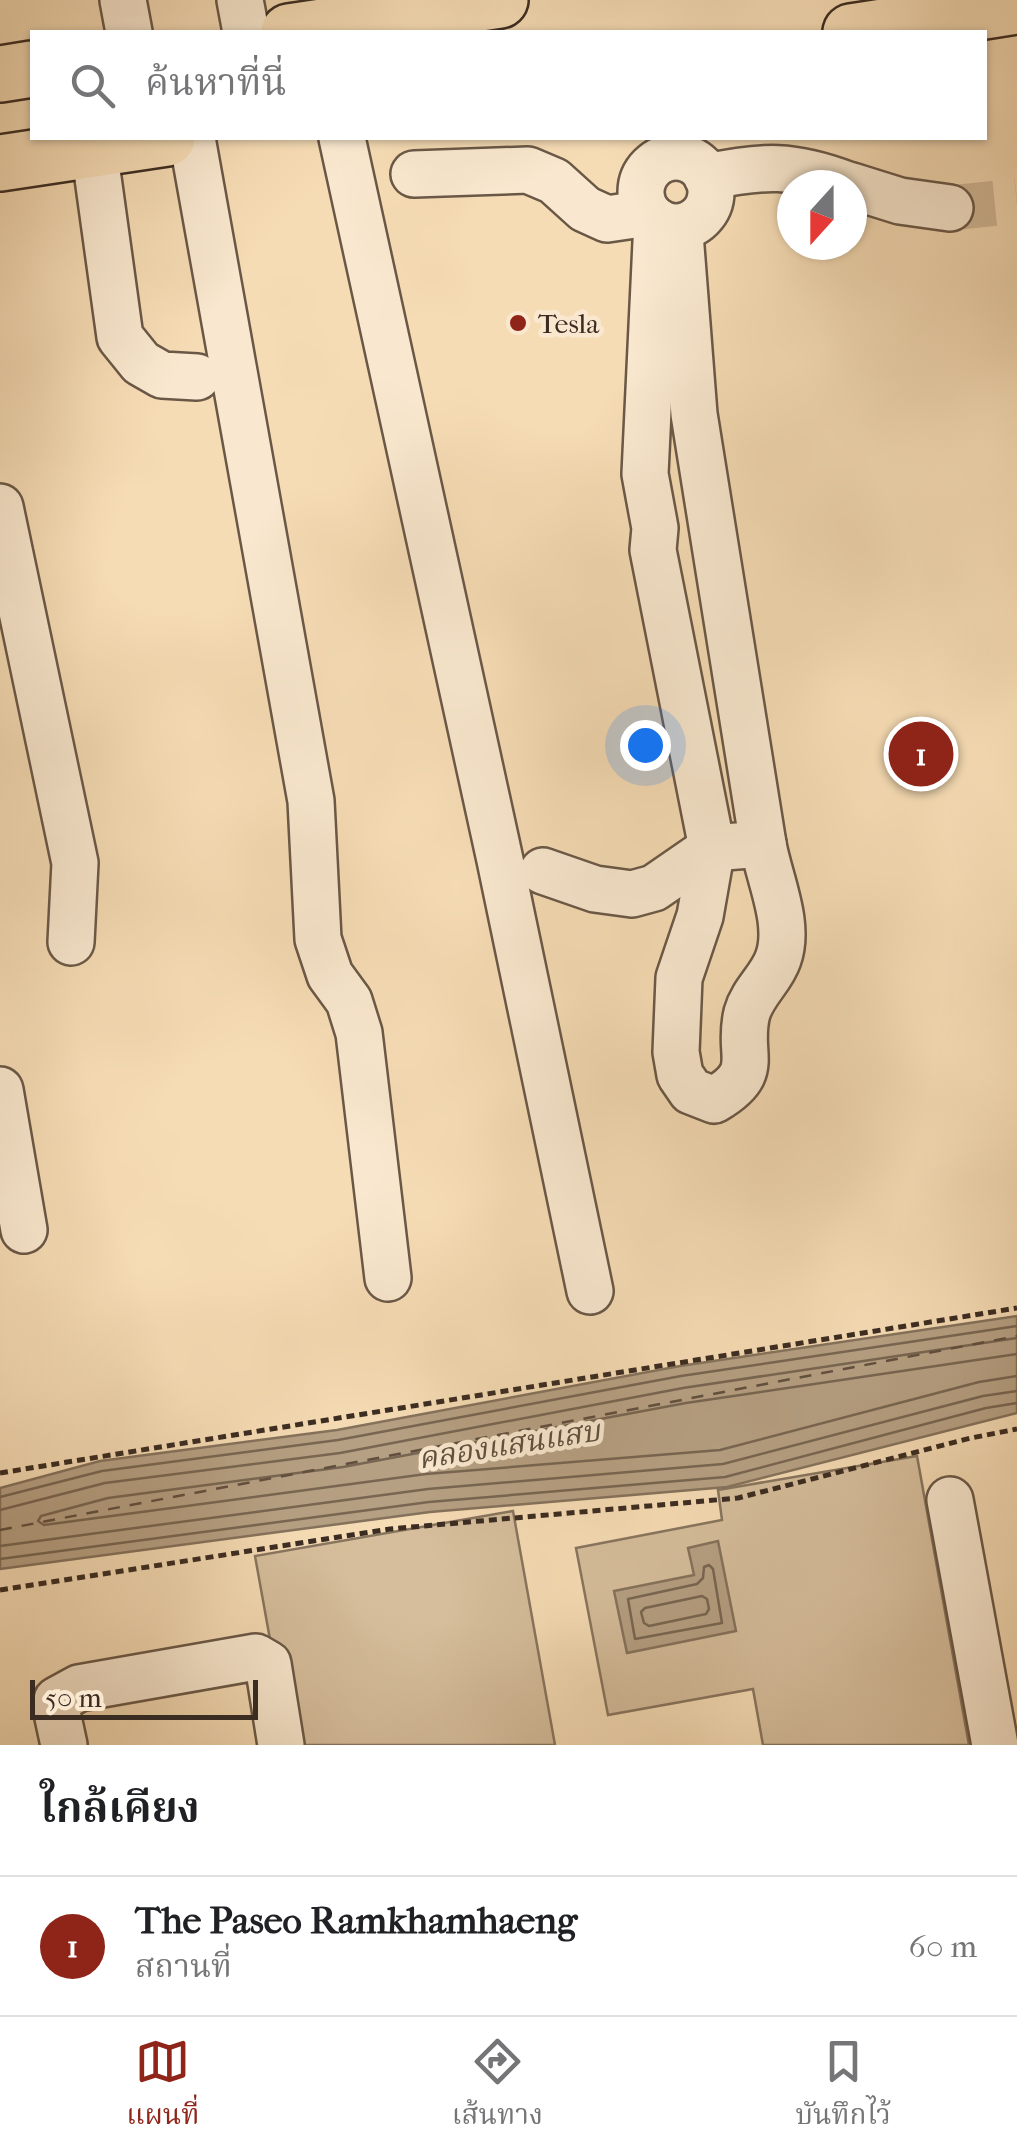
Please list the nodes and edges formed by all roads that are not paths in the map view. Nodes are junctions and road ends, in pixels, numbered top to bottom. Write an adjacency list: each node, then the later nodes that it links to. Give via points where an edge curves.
1 (123, 0): 6 (street)
2 (240, 0): 7 (street)
3 (500, 0): 5 (main road)
4 (1017, 6): 9 (main road)
5 (413, 7): 8 (main road)
6 (129, 30)
7 (246, 30)
8 (319, 30)
9 (864, 30)
10 (30, 69): 11 (main road)
11 (0, 74)
12 (154, 140): 15 (main road)
13 (192, 140): 31 (street, via 311,801 318,939 359,1033)
14 (342, 140): 32 (street)
15 (94, 149): 17 (main road); 23 (street, via 120,337 140,364 162,375)
16 (689, 158): 18 (street); 22 (street, via 659,162 643,179 641,191); 22 (street, via 710,199 706,209 700,218)
17 (0, 163)
18 (789, 170)
19 (414, 174): 22 (street, via 528,170 607,219)
20 (867, 191): 21 (street)
21 (950, 208)
22 (661, 220): 25 (street); 26 (street, via 645,474 653,550)
23 (198, 377)
24 (0, 507): 28 (street, via 74,864)
25 (762, 844): 26 (street); 26 (street, via 780,920 778,960 746,1018 741,1079 714,1100 692,1091 680,1075 676,1052 680,978)
26 (712, 848): 27 (street, via 654,888 632,894)
27 (543, 871)
28 (71, 942)
29 (0, 1090): 30 (street)
30 (24, 1230)
31 (388, 1278)
32 (590, 1292)
33 (950, 1500): 36 (street)
34 (64, 1745): 35 (street, via 56,1708 65,1694 256,1658 268,1664)
35 (281, 1745)
36 (996, 1745)

